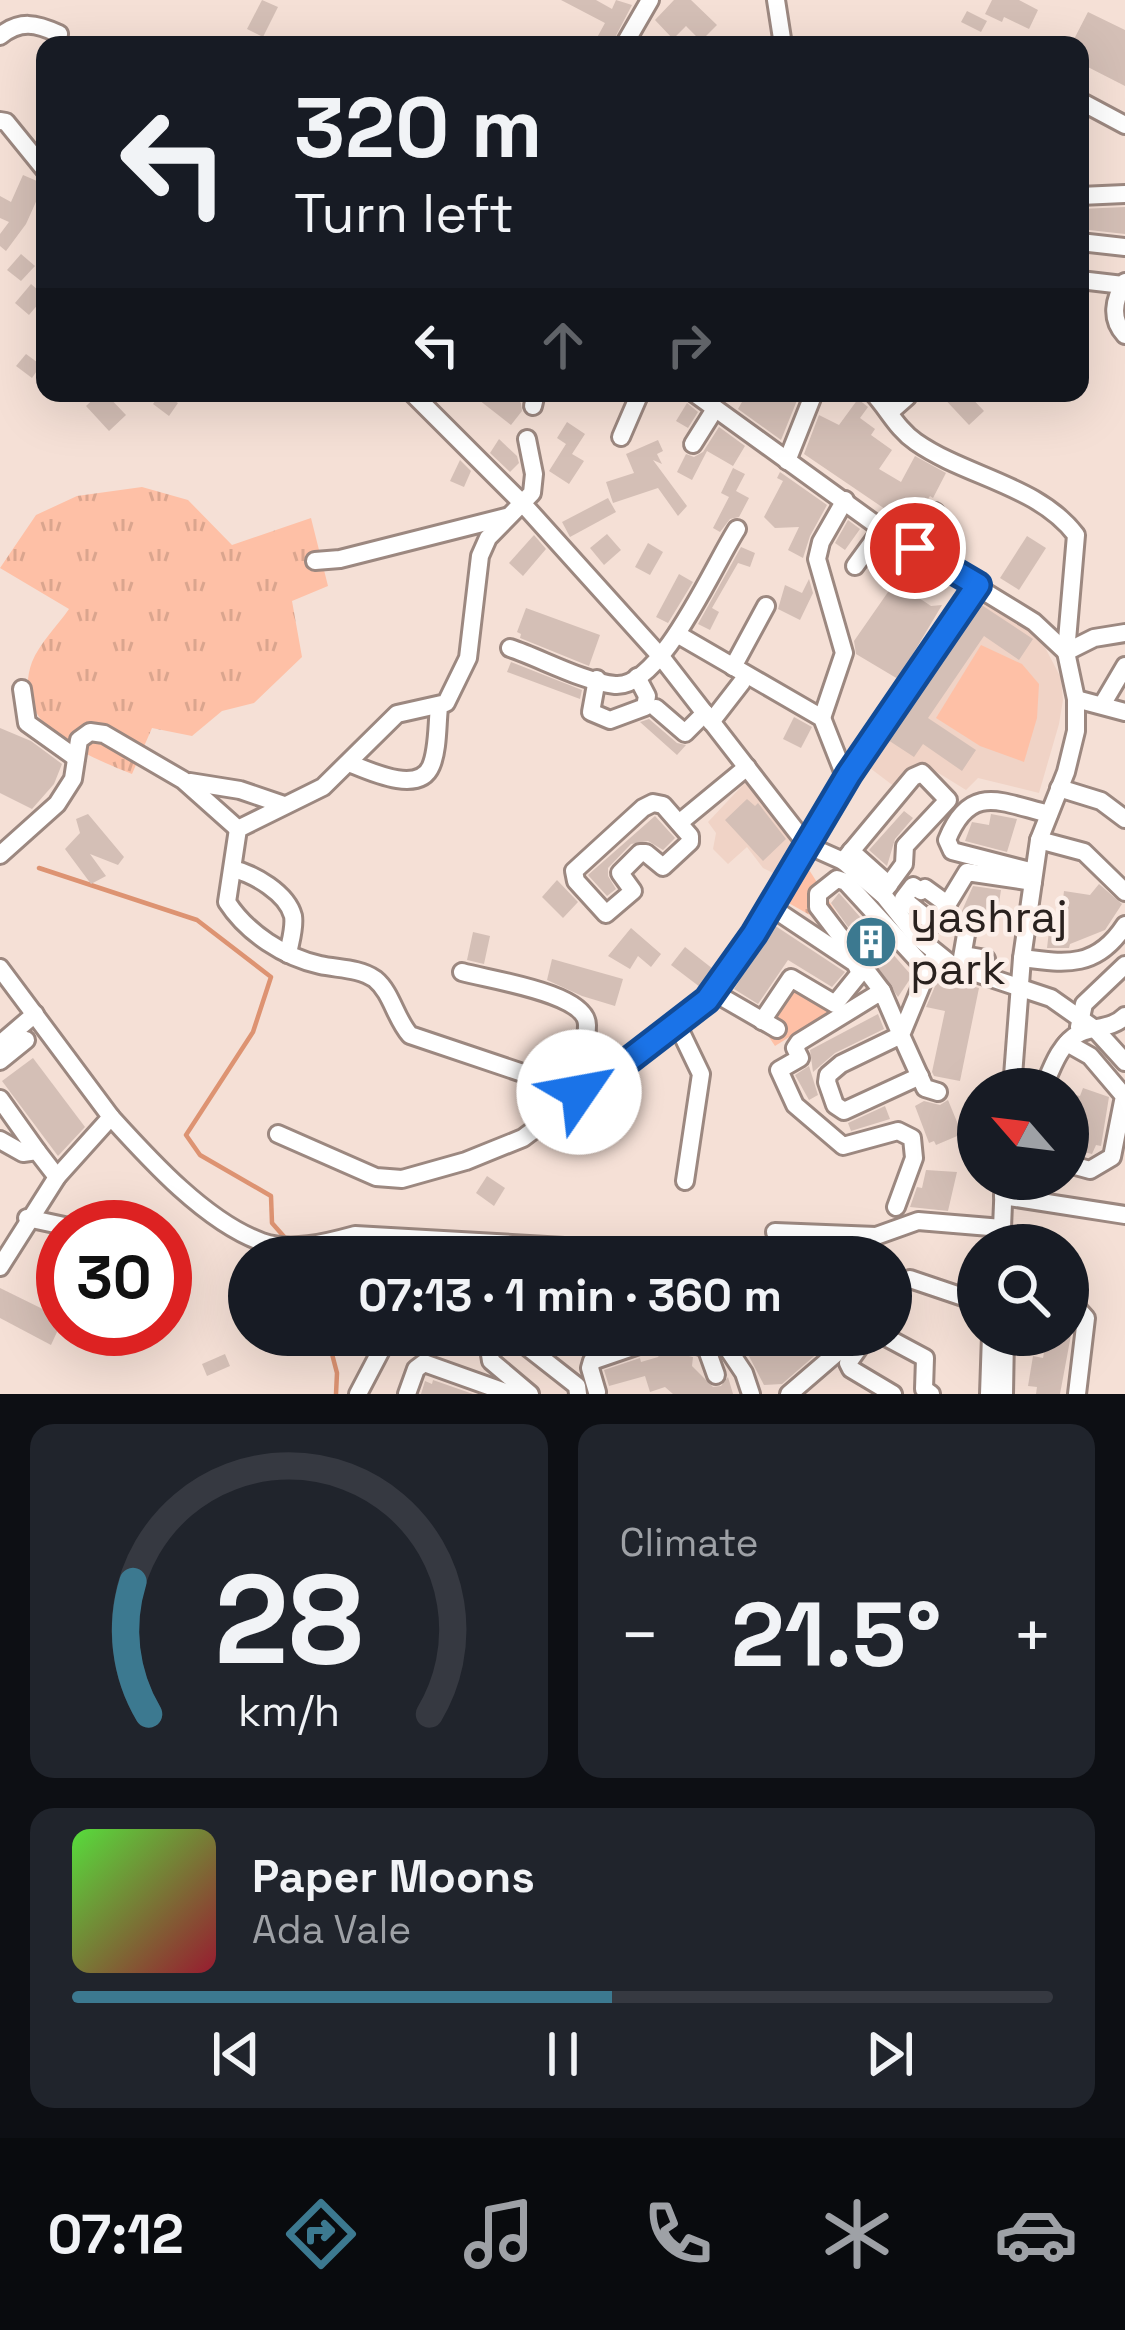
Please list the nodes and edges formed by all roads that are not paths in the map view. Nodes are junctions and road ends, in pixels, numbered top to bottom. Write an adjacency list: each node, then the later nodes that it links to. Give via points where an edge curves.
1 (650, 0): 5 (street)
2 (776, 0): 6 (street)
3 (59, 34): 4 (street, via 24,23)
4 (0, 36)
5 (629, 36)
6 (782, 36)
7 (1089, 106): 9 (street)
8 (0, 121): 10 (street)
9 (1125, 125)
10 (36, 159)
11 (1125, 194): 12 (street)
12 (1089, 196)
13 (1089, 243): 14 (street)
14 (1125, 247)
15 (1089, 281): 16 (street)
16 (1124, 284): 17 (street, via 1115,304)
17 (1125, 335)
18 (421, 402): 31 (street)
19 (636, 402): 26 (street)
20 (706, 402): 24 (street)
21 (810, 402): 29 (street)
22 (881, 402): 25 (street)
23 (902, 402): 25 (street)
24 (715, 409): 28 (street); 29 (street)
25 (890, 412): 44 (street, via 920,445 1017,490 1076,535)
26 (621, 437)
27 (527, 439): 31 (street, via 533,474)
28 (693, 444)
29 (787, 461): 30 (street)
30 (845, 500): 35 (street); 57 (street, via 817,559 844,653)
31 (524, 505): 33 (street); 45 (street)
32 (934, 512): 36 (street)
33 (506, 517): 37 (street); 53 (street, via 480,556 465,666)
34 (737, 529): 42 (street)
35 (882, 529): 36 (street); 38 (street)
36 (915, 548): 39 (street)
37 (314, 561)
38 (855, 566)
39 (978, 585): 44 (street); 61 (street)
40 (766, 606): 47 (street)
41 (1125, 632): 44 (street)
42 (677, 634): 45 (street); 47 (street)
43 (509, 648): 49 (street)
44 (1066, 652): 51 (street)
45 (662, 658): 48 (street); 56 (street)
46 (1125, 666): 52 (street)
47 (738, 674): 56 (street); 57 (street)
48 (637, 676): 49 (street, via 619,685); 49 (street, via 645,707 610,720 591,712)
49 (597, 679)
50 (22, 689): 58 (street, via 26,723)
51 (1076, 699): 52 (street); 63 (street, via 1076,731)
52 (1102, 705): 55 (street)
53 (439, 707): 59 (street, via 398,714); 59 (street, via 431,767 422,776 400,779)
54 (656, 708): 56 (street, via 686,733)
55 (1125, 712)
56 (708, 717): 60 (street)
57 (822, 718): 61 (street)
58 (76, 758): 62 (street, via 83,735 97,732); 71 (street, via 57,804)
59 (350, 763): 64 (street)
60 (747, 767): 67 (street); 70 (street)
61 (846, 778): 70 (street)
62 (183, 780): 64 (street); 68 (street)
63 (1059, 788): 65 (street); 66 (street, via 1101,801)
64 (284, 805): 68 (street)
65 (1048, 814): 69 (street); 74 (street, via 985,800 958,813 946,839 952,851)
66 (1125, 819)
67 (679, 823): 67 (street, via 658,803 643,808 573,877 608,914 633,891 620,873 631,862 643,852 663,867 690,842)
68 (238, 829): 73 (street)
69 (1039, 840): 74 (street); 76 (street, via 1084,852)
70 (808, 845): 72 (street); 78 (street)
71 (0, 855)
72 (846, 865): 75 (street); 75 (street, via 922,773 948,800 905,846 904,864); 84 (street, via 846,882); 91 (street, via 818,894 818,907)
73 (233, 869): 81 (street, via 226,890 236,916); 81 (street, via 290,908)
74 (1033, 877): 77 (street, via 967,872); 82 (street)
75 (885, 889): 84 (street)
76 (1125, 892)
77 (947, 904)
78 (771, 907): 90 (street); 90 (street, via 860,973 836,1004 791,978 769,1025)
79 (968, 923): 85 (street)
80 (1125, 925): 82 (street, via 1082,961)
81 (288, 954): 105 (street, via 376,980 398,1022 428,1044)
82 (1022, 958): 89 (street)
83 (986, 959): 85 (street)
84 (931, 962): 85 (street); 96 (street)
85 (962, 962): 89 (street)
86 (1125, 965): 95 (street, via 1084,1004)
87 (0, 968): 92 (street)
88 (462, 972): 105 (street, via 579,1006 587,1024)
89 (1020, 987): 95 (street, via 1051,998); 101 (street)
90 (713, 992): 94 (street)
91 (882, 992): 96 (street); 108 (street, via 799,1042 800,1058 779,1070)
92 (35, 1014): 98 (street); 109 (street)
93 (1125, 1016): 95 (street)
94 (676, 1022): 105 (street); 115 (street, via 700,1074)
95 (1080, 1031): 100 (street); 102 (street); 113 (street, via 1090,1057 1124,1096 1112,1157)
96 (901, 1035): 103 (street); 106 (street, via 833,1070)
97 (26, 1040): 99 (street)
98 (0, 1043)
99 (0, 1060)
100 (1125, 1062)
101 (1014, 1068)
102 (1056, 1068)
103 (920, 1076): 104 (street); 106 (street, via 844,1111)
104 (938, 1092)
105 (582, 1093): 110 (street, via 524,1138 402,1179 376,1177)
106 (830, 1096): 108 (street)
107 (0, 1099): 112 (street)
108 (802, 1112): 117 (street, via 843,1145 907,1132 914,1158)
109 (112, 1117): 114 (street); 123 (street, via 154,1165)
110 (278, 1133)
111 (0, 1140): 112 (street, via 22,1153)
112 (37, 1151): 114 (street)
113 (1089, 1170)
114 (57, 1177): 119 (street)
115 (685, 1181)
116 (1060, 1200): 118 (street)
117 (896, 1207)
118 (1125, 1215)
119 (27, 1219): 120 (street); 124 (street)
120 (36, 1221)
121 (957, 1229): 122 (street, via 918,1221 876,1236)
122 (775, 1232)
123 (252, 1236)
124 (0, 1267)
125 (912, 1280): 126 (street)
126 (957, 1295)
127 (912, 1351): 148 (street, via 925,1358)
128 (378, 1356): 141 (street)
129 (490, 1356): 144 (street)
130 (539, 1356): 140 (street)
131 (604, 1356): 140 (street, via 592,1360)
132 (716, 1356): 139 (street)
133 (729, 1356): 145 (street)
134 (834, 1356): 146 (street)
135 (853, 1356): 147 (street, via 850,1369)
136 (990, 1356): 149 (street)
137 (1005, 1356): 150 (street)
138 (1081, 1356): 151 (street)
139 (716, 1375)
140 (588, 1393)
141 (358, 1394)
142 (407, 1394): 143 (street, via 424,1364)
143 (511, 1394)
144 (530, 1394)
145 (751, 1394)
146 (790, 1394)
147 (893, 1394)
148 (931, 1394)
149 (989, 1394)
150 (1004, 1394)
151 (1076, 1394)

